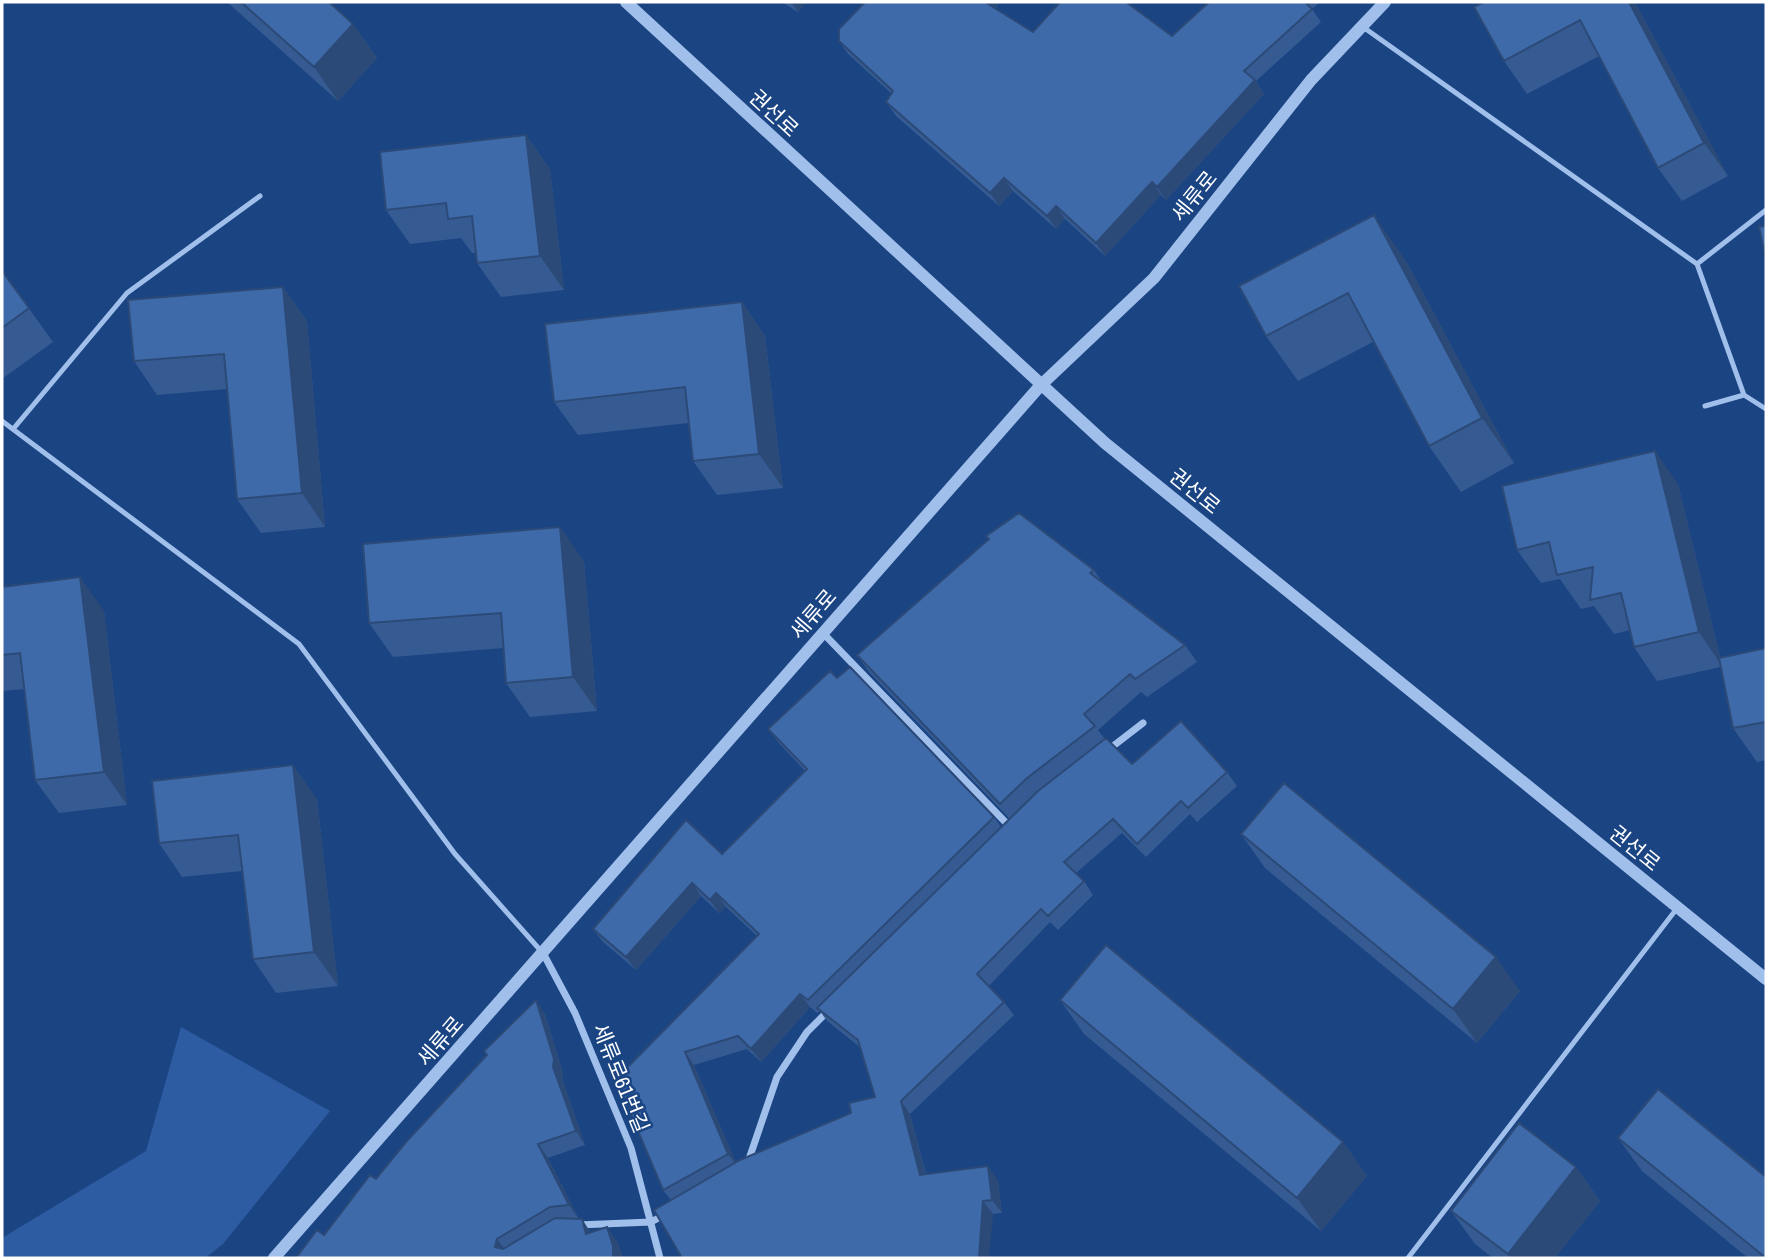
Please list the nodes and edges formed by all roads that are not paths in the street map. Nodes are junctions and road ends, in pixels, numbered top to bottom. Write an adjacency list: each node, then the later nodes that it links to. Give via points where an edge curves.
1 (626, 2): 7 (street, 권선로)
2 (1385, 2): 3 (street, 세류로)
3 (1363, 27): 6 (lane); 7 (street, 세류로, via 1311,80 1154,278)
4 (260, 196): 12 (lane, via 127,293)
5 (1766, 210): 6 (lane)
6 (1696, 264): 8 (lane)
7 (1040, 386): 13 (street, 세류로); 19 (street, 권선로)
8 (1744, 395): 9 (lane); 10 (lane)
9 (1705, 406)
10 (1766, 409)
11 (2, 421): 12 (lane)
12 (14, 428): 20 (lane, via 299,644 455,854)
13 (822, 632): 17 (street); 20 (street, 세류로)
14 (1143, 723): 15 (street)
15 (1103, 754)
16 (1020, 822): 17 (street)
17 (1012, 830): 18 (street)
18 (1003, 839)
19 (1678, 907): 21 (street, 권선로); 29 (lane)
20 (543, 953): 25 (street, 세류로61번길, via 575,1013 631,1148); 27 (street, 세류로)
21 (1766, 979)
22 (834, 1005): 23 (street, via 807,1031 777,1077)
23 (745, 1170)
24 (674, 1209): 25 (street)
25 (651, 1222): 26 (street); 28 (street, 세류로61번길)
26 (563, 1226)
27 (274, 1258)
28 (660, 1258)
29 (1408, 1258)

